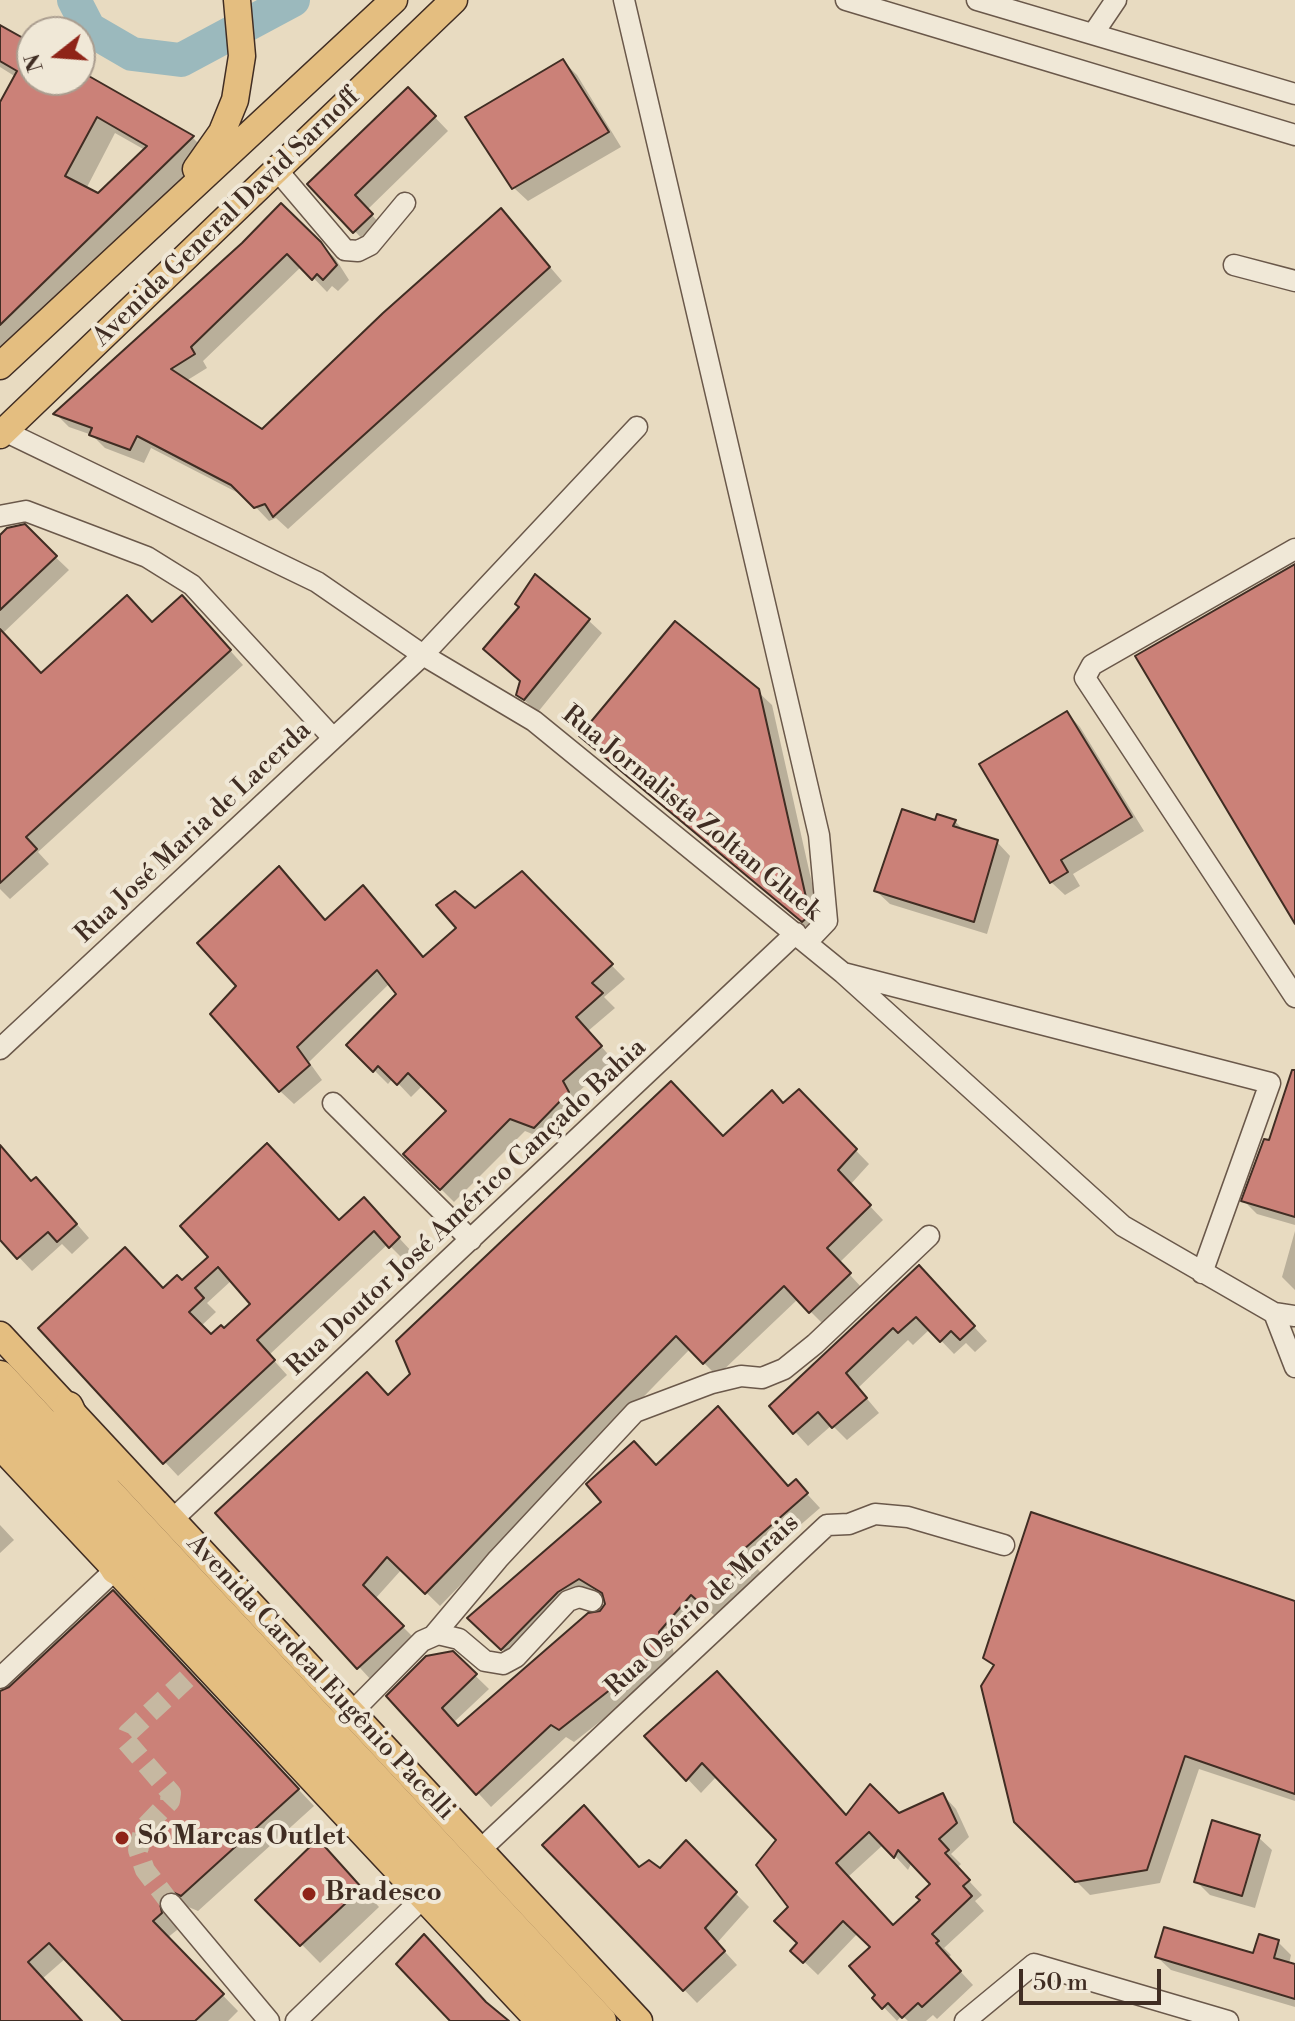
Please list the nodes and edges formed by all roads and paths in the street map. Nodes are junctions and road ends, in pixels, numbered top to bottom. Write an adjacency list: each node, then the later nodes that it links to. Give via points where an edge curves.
1 (237, 0): 15 (main road, via 242,56 235,100 222,132)
2 (394, 0): 15 (main road)
3 (454, 0): 13 (main road, Avenida General David Sarnoff)
4 (624, 0): 9 (street, Rua Doutor José Américo Cançado Bahia)
5 (640, 0): 9 (street)
6 (846, 0): 12 (street)
7 (977, 0): 10 (street)
8 (1116, 0): 10 (street)
9 (630, 24): 25 (street, Rua Doutor José Américo Cançado Bahia, via 819,835 827,921)
10 (1093, 34): 11 (street)
11 (1295, 94)
12 (1295, 135)
13 (277, 170): 14 (street, via 345,250 370,245); 20 (main road, Avenida General David Sarnoff)
14 (405, 203)
15 (167, 212): 18 (main road, Avenida General David Sarnoff)
16 (1234, 265): 17 (street)
17 (1295, 281)
18 (0, 366)
19 (637, 427): 23 (street, Rua José Maria de Lacerda)
20 (2, 431): 23 (street, Rua Jornalista Zoltan Gluek, via 317,582)
21 (0, 516): 24 (street, via 26,511 147,557 192,585)
22 (1295, 549): 27 (street, via 1092,665 1085,678)
23 (423, 655): 24 (street, Rua José Maria de Lacerda); 25 (street, Rua Jornalista Zoltan Gluek, via 534,721)
24 (333, 738): 28 (street, Rua José Maria de Lacerda)
25 (801, 938): 26 (street, Rua Jornalista Zoltan Gluek); 31 (street, Rua Doutor José Américo Cançado Bahia)
26 (843, 973): 32 (street, Rua Jornalista Zoltan Gluek, via 1123,1226); 32 (street, via 1270,1083)
27 (1295, 997)
28 (0, 1049)
29 (333, 1103): 31 (street)
30 (929, 1236): 46 (street, via 784,1369 762,1378 741,1376 712,1383 635,1412)
31 (471, 1240): 41 (street, Rua Doutor José Américo Cançado Bahia)
32 (1202, 1273): 33 (street, Rua Jornalista Zoltan Gluek)
33 (1285, 1314): 35 (street)
34 (0, 1335): 37 (main road, Avenida Cardeal Eugênio Pacelli)
35 (1295, 1367)
36 (0, 1376): 44 (highway, Avenida Cardeal Eugênio Pacelli)
37 (68, 1407): 41 (main road, Avenida Cardeal Eugênio Pacelli); 44 (highway, via 76,1425 195,1575)
38 (0, 1412): 40 (highway, Avenida Cardeal Eugênio Pacelli)
39 (0, 1446): 43 (main road)
40 (53, 1468): 43 (highway); 55 (highway, Avenida Cardeal Eugênio Pacelli)
41 (173, 1519): 48 (main road, Avenida Cardeal Eugênio Pacelli)
42 (1004, 1545): 49 (street, Rua Osório de Morais, via 908,1517 875,1514 827,1525)
43 (116, 1569): 47 (street); 50 (main road, via 199,1667)
44 (204, 1595): 56 (highway, Avenida Cardeal Eugênio Pacelli)
45 (592, 1601): 46 (street, via 568,1601 516,1657 503,1664 485,1661 459,1639)
46 (434, 1635): 48 (street)
47 (0, 1678)
48 (352, 1712): 49 (main road, Avenida Cardeal Eugênio Pacelli)
49 (480, 1850): 57 (main road, Avenida Cardeal Eugênio Pacelli)
50 (422, 1899): 53 (street); 54 (main road)
51 (171, 1904): 52 (street)
52 (269, 2021)
53 (296, 2021)
54 (539, 2021)
55 (569, 2021)
56 (601, 2021)
57 (639, 2021)
58 (965, 2021): 59 (street, via 1034,1964)
59 (1228, 2021)

